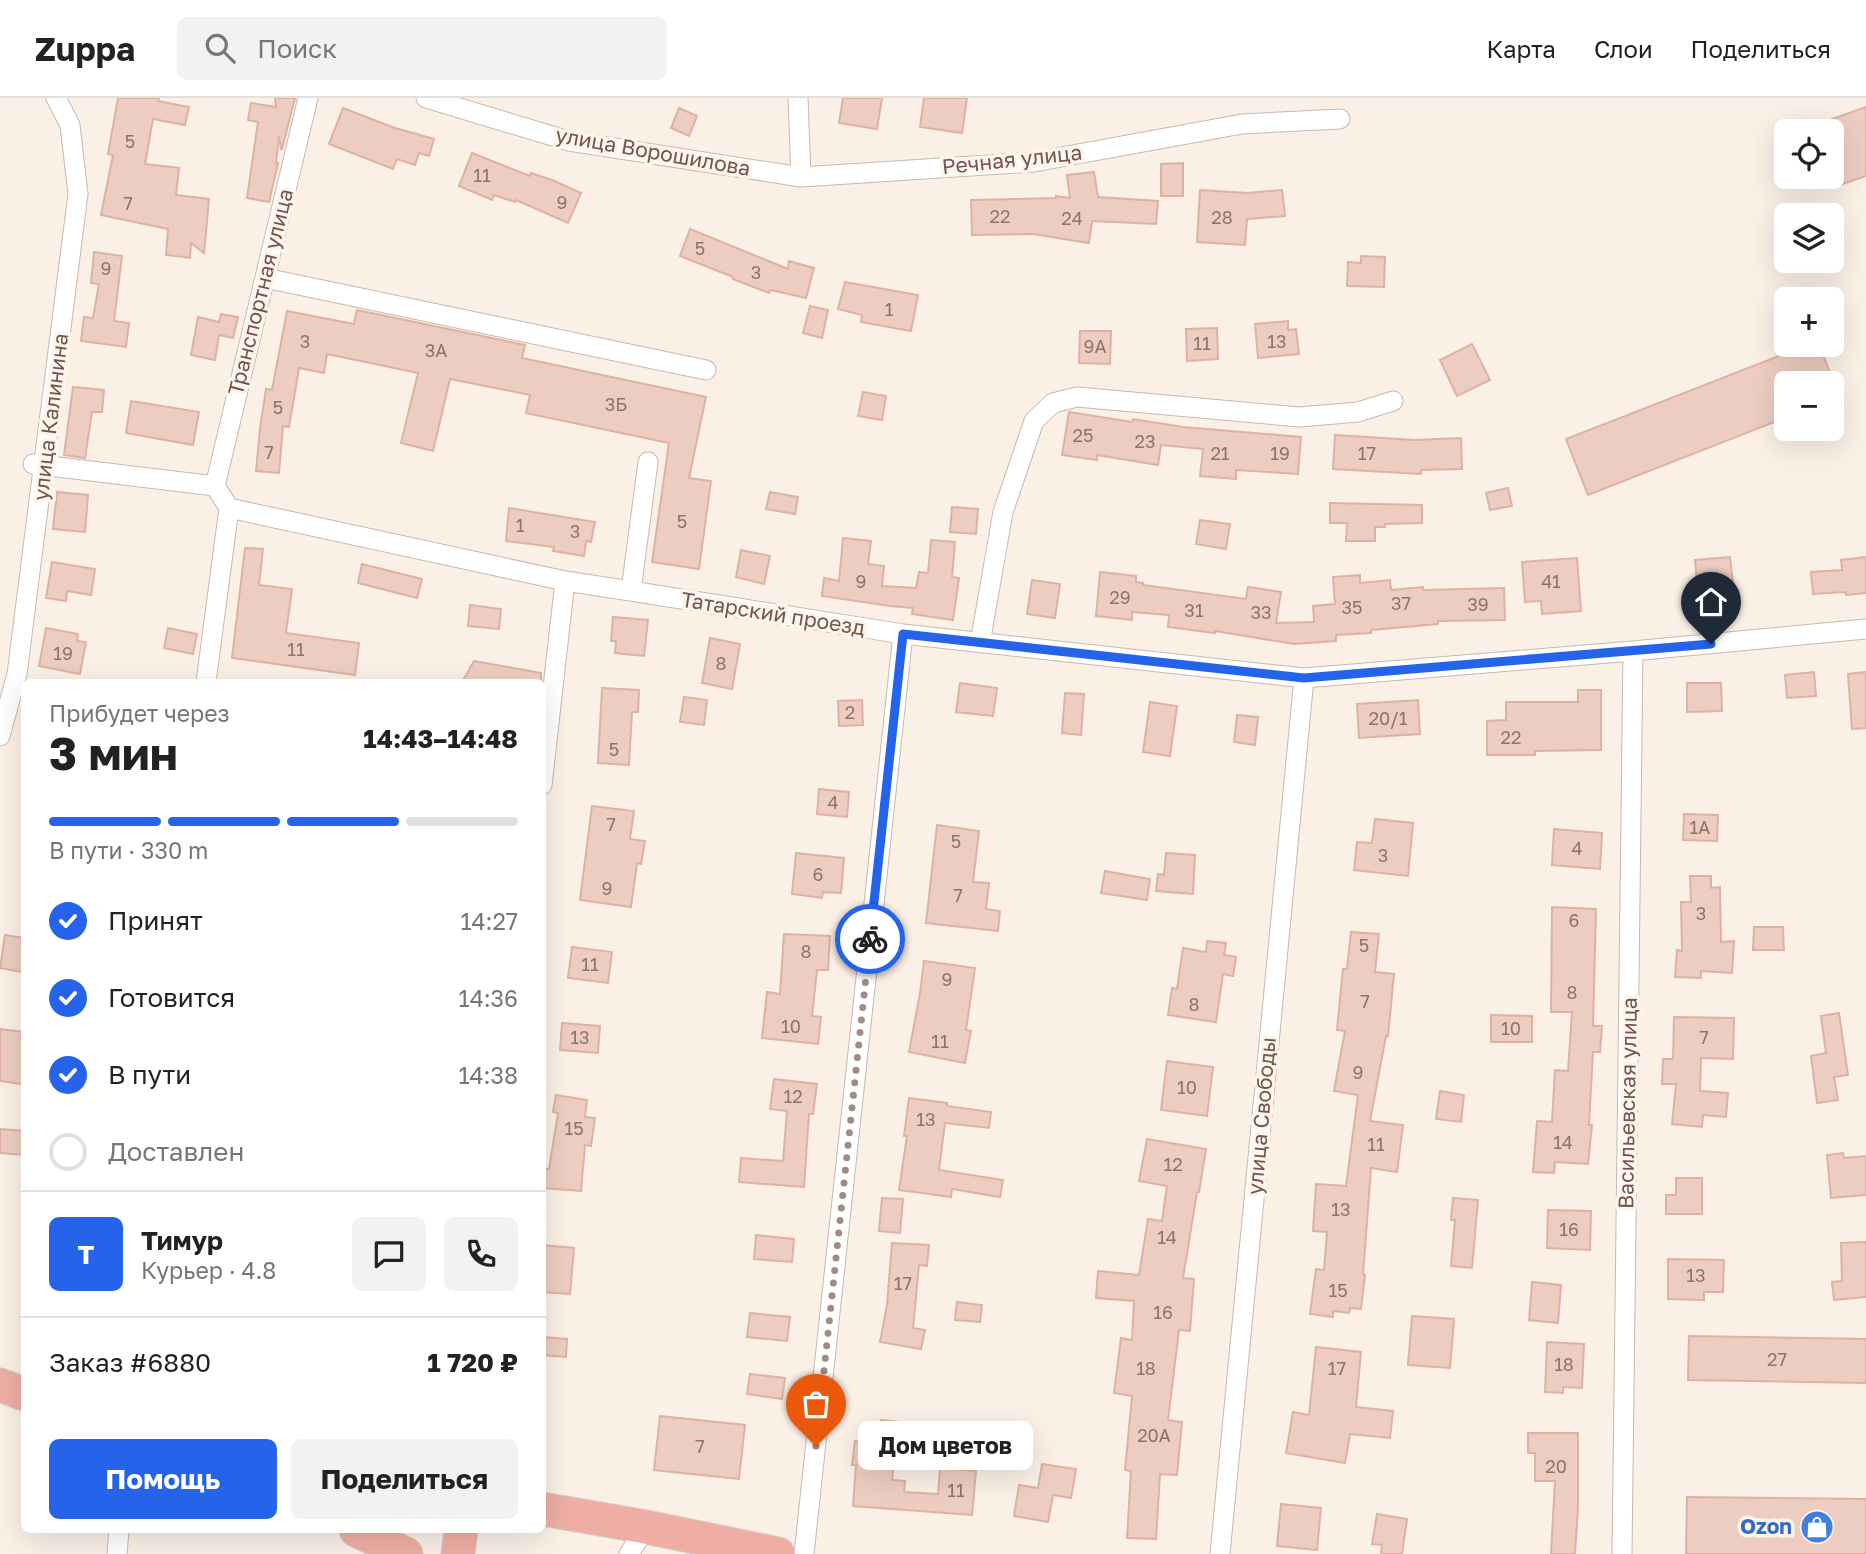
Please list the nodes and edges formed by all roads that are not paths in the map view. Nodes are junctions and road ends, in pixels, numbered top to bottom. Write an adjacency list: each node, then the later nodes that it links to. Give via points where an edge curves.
1 (56, 98): 11 (street, улица Калинина, via 70,125 78,194)
2 (308, 98): 7 (street, Транспортная улица)
3 (426, 98): 6 (street, улица Ворошилова, via 569,141)
4 (798, 98): 6 (street)
5 (1340, 119): 6 (street, Речная улица, via 1242,124 1034,162)
6 (802, 177)
7 (265, 278): 8 (street); 12 (street, Транспортная улица)
8 (706, 370)
9 (1393, 401): 18 (street, via 1358,412 1299,417 1077,397 1053,403 1034,421 1003,512)
10 (648, 462): 15 (street)
11 (39, 465): 12 (street); 22 (street, улица Калинина, via 17,674)
12 (215, 486): 13 (street)
13 (229, 508): 14 (street, Татарский проезд); 21 (street)
14 (565, 581): 15 (street, Татарский проезд); 23 (street)
15 (631, 592): 17 (street, Татарский проезд)
16 (1866, 629): 19 (street, Татарский проезд)
17 (903, 634): 18 (street, Татарский проезд); 35 (street)
18 (981, 643): 20 (street, Татарский проезд)
19 (1633, 651): 20 (street, Татарский проезд); 37 (street, Васильевская улица)
20 (1304, 678): 36 (street, улица Свободы)
21 (206, 679)
22 (0, 737)
23 (546, 750)
24 (0, 1385): 25 (highway)
25 (21, 1393)
26 (546, 1510): 30 (highway)
27 (119, 1533): 31 (street)
28 (362, 1533): 32 (highway)
29 (461, 1533): 33 (highway)
30 (637, 1541): 34 (highway)
31 (117, 1554)
32 (406, 1554)
33 (458, 1554)
34 (778, 1554)
35 (804, 1554)
36 (1220, 1554)
37 (1622, 1554)

